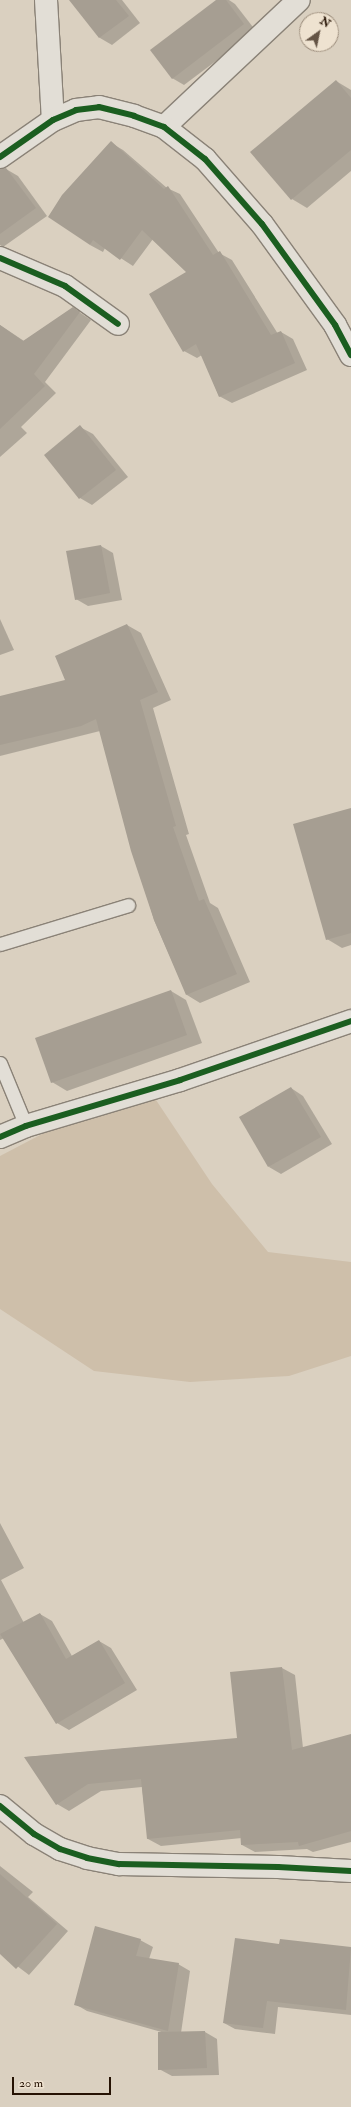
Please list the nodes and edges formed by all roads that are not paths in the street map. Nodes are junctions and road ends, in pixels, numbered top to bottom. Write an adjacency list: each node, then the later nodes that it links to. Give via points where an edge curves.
1 (46, 0): 3 (street)
2 (299, 0): 4 (street)
3 (53, 120): 4 (street, via 76,110 99,107); 5 (street)
4 (164, 127): 8 (street, via 206,159 262,224 335,325)
5 (0, 157)
6 (0, 258): 7 (street, via 65,286)
7 (118, 324)
8 (351, 355)
9 (128, 905): 10 (lane)
10 (0, 944)
11 (351, 1021): 13 (street, via 180,1080)
12 (0, 1063): 13 (lane)
13 (26, 1126): 14 (street)
14 (0, 1137)
15 (0, 1806): 16 (street, via 34,1834 60,1849 118,1864)
16 (351, 1871)

